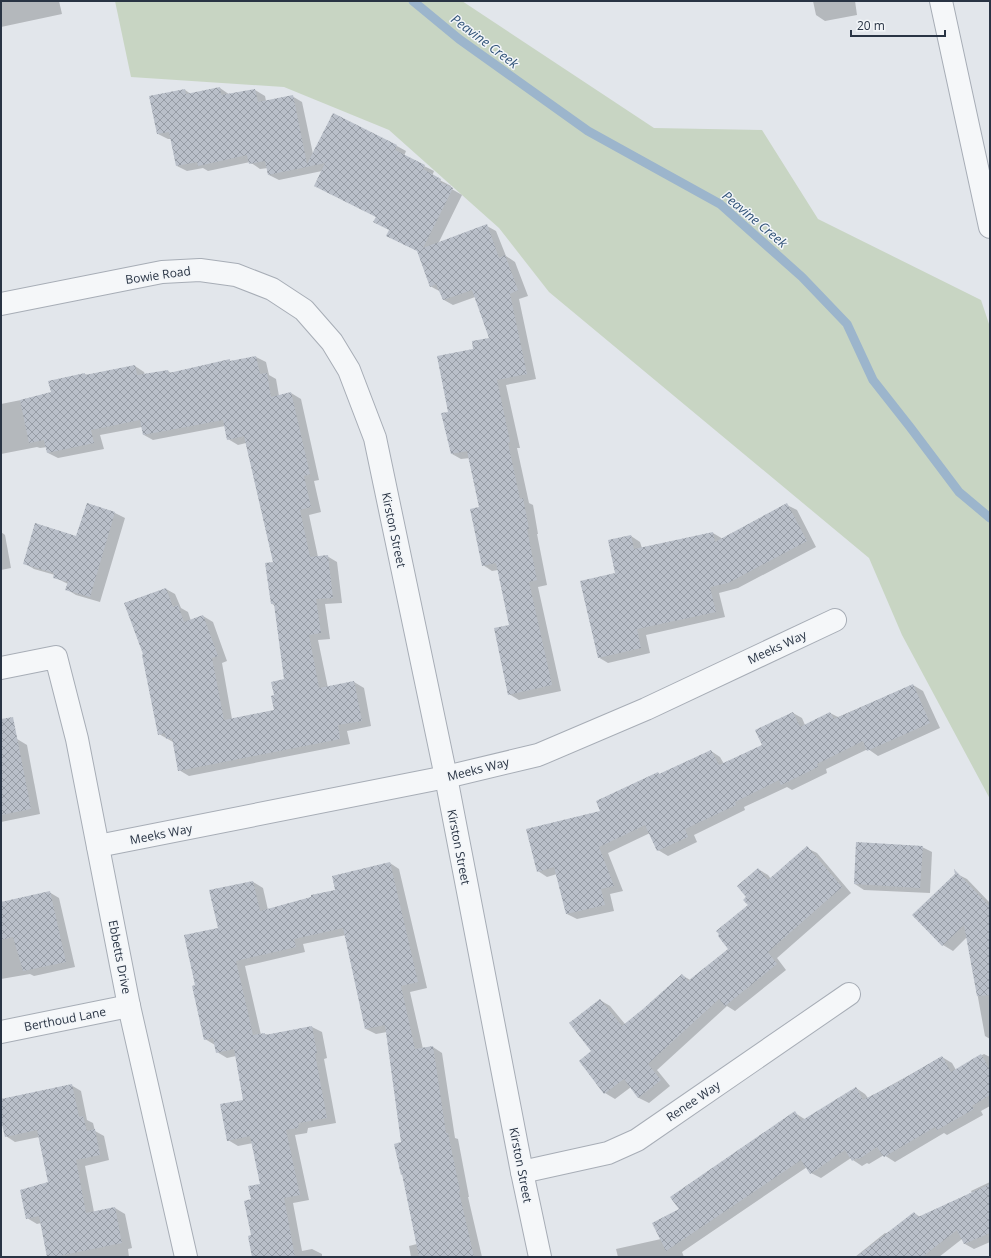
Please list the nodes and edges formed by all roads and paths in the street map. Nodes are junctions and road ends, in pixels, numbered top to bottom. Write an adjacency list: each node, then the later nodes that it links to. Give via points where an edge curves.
1 (941, 1): 2 (street)
2 (990, 227)
3 (1, 304): 4 (street, Bowie Road, via 162,272 200,270 236,275 272,289 304,310 332,342 348,370)
4 (375, 438): 7 (street, Kirston Street)
5 (835, 620): 7 (street, Meeks Way, via 646,709 538,755)
6 (1, 668): 8 (street, Ebbetts Drive, via 56,657 77,739)
7 (446, 777): 8 (street, Meeks Way); 12 (street, Kirston Street)
8 (98, 846): 10 (street, Ebbetts Drive)
9 (849, 994): 12 (street, Renee Way, via 637,1140 608,1153)
10 (129, 1006): 11 (street, Berthoud Lane); 13 (street, Ebbetts Drive)
11 (1, 1032)
12 (522, 1172): 14 (street, Kirston Street)
13 (186, 1257)
14 (540, 1257)

